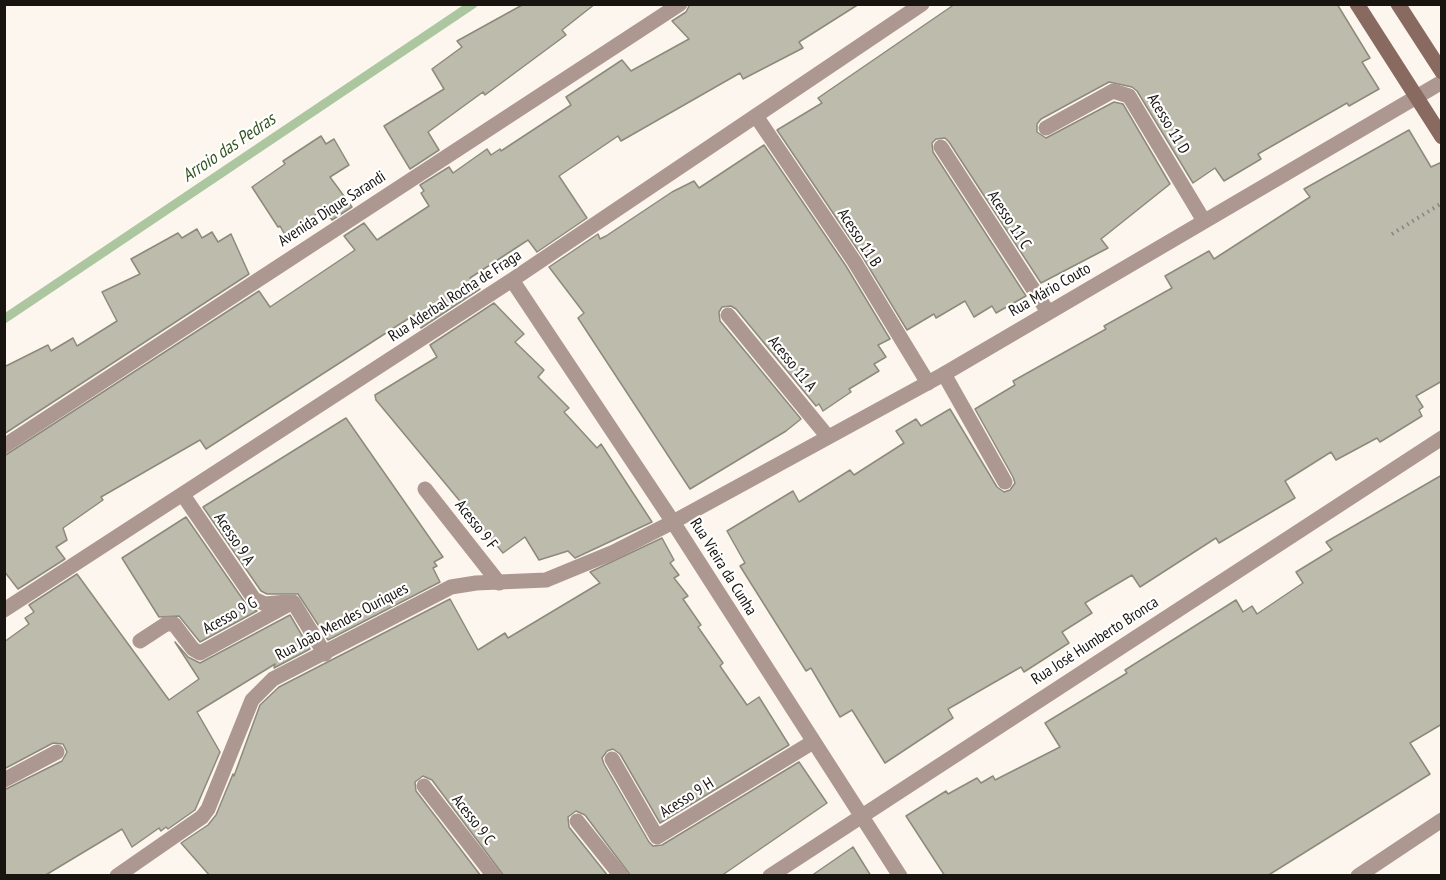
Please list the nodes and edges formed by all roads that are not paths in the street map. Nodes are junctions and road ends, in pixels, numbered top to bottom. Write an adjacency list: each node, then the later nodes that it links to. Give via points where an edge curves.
1 (680, 4): 20 (street, Avenida Dique Sarandi)
2 (922, 4): 8 (street, Rua Aderbal Rocha de Fraga)
3 (1357, 4): 7 (street)
4 (1398, 4): 5 (street)
5 (1442, 72)
6 (1442, 82): 7 (street, Rua Mário Couto)
7 (1417, 99): 10 (street); 12 (street, Rua Mário Couto)
8 (756, 116): 13 (street, Rua Aderbal Rocha de Fraga); 17 (street, Acesso 11 B, via 854,261)
9 (1046, 128): 12 (street, Acesso 11 D, via 1113,91 1129,96)
10 (1442, 137)
11 (941, 147): 14 (street, Acesso 11 C)
12 (1204, 221): 14 (street, Rua Mário Couto)
13 (512, 280): 23 (street, Rua Aderbal Rocha de Fraga); 24 (street, Rua Vieira da Cunha)
14 (1048, 312): 16 (street, Rua Mário Couto)
15 (728, 315): 18 (street, Acesso 11 A)
16 (944, 374): 17 (street, Rua Mário Couto); 21 (street)
17 (928, 383): 18 (street, Rua Mário Couto)
18 (828, 436): 24 (street, Rua Mário Couto)
19 (1442, 438): 35 (street, Rua José Humberto Bronca)
20 (4, 446)
21 (1005, 482)
22 (425, 489): 25 (street, Acesso 9 F)
23 (183, 495): 26 (street, Acesso 9 A, via 254,599 265,604); 27 (street, Rua Aderbal Rocha de Fraga)
24 (673, 522): 25 (street, Rua João Mendes Ouriques, via 546,580); 30 (street, Rua Vieira da Cunha)
25 (499, 583): 29 (street, Rua João Mendes Ouriques, via 451,587 424,598)
26 (293, 602): 28 (street, Acesso 9 G, via 200,653 174,624 166,624); 29 (street)
27 (4, 610)
28 (140, 641)
29 (325, 654): 38 (street, Rua João Mendes Ouriques, via 262,688 252,700 202,817)
30 (813, 742): 32 (street, Acesso 9 H, via 657,837); 35 (street, Rua Vieira da Cunha)
31 (57, 752): 33 (street)
32 (612, 759)
33 (4, 780)
34 (424, 786): 39 (street, Acesso 9 C)
35 (860, 816): 41 (street, Rua José Humberto Bronca); 42 (street, Rua Vieira da Cunha)
36 (1442, 820): 43 (street)
37 (577, 821): 40 (street)
38 (117, 876)
39 (494, 876)
40 (621, 876)
41 (770, 876)
42 (900, 876)
43 (1358, 876)

